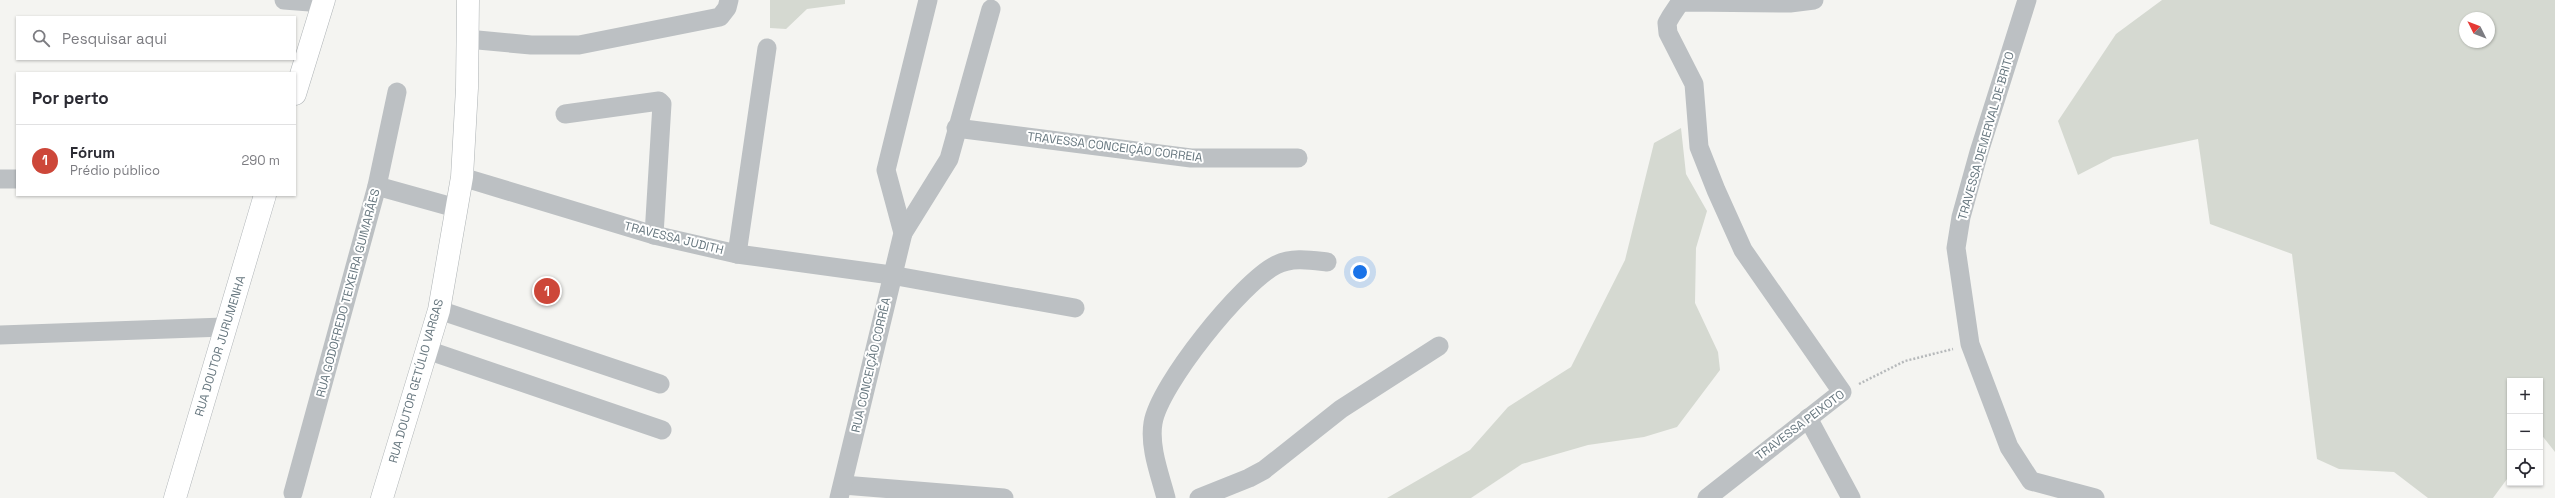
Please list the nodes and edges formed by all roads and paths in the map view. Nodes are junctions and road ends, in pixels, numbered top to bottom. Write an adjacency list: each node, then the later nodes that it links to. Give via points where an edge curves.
1 (284, 0): 7 (street)
2 (468, 0): 9 (main road, RUA DOUTOR GETÚLIO VARGAS)
3 (729, 0): 9 (street, via 728,8 720,17 579,45 531,45)
4 (928, 0): 22 (street, RUA CONCEIÇÃO CORRÊA, via 886,170)
5 (1814, 0): 35 (street, via 1783,3 1685,2 1679,4 1666,23 1668,33 1694,84 1699,147 1743,250)
6 (2027, 0): 31 (street, TRAVESSA DEMERVAL DE BRITO, via 1961,217 1956,248)
7 (324, 2): 11 (main road)
8 (991, 9): 14 (street, RUA CONCEIÇÃO CORRÊA)
9 (468, 39): 16 (main road, RUA DOUTOR GETÚLIO VARGAS)
10 (767, 48): 24 (street)
11 (296, 91)
12 (397, 92): 19 (street, RUA GODOFREDO TEIXEIRA GUIMARÃES)
13 (565, 114): 23 (street, via 658,101 662,104)
14 (956, 128): 15 (street, TRAVESSA CONCEIÇÃO CORREIA, via 1191,158); 22 (street, RUA CONCEIÇÃO CORRÊA, via 949,159)
15 (1298, 158)
16 (462, 177): 21 (main road, RUA DOUTOR GETÚLIO VARGAS); 23 (street, TRAVESSA JUDITH)
17 (0, 179): 18 (street)
18 (16, 179)
19 (377, 186): 21 (street); 39 (street, RUA GODOFREDO TEIXEIRA GUIMARÃES)
20 (265, 196): 29 (main road, RUA DOUTOR JURUMENHA)
21 (456, 208): 28 (main road, RUA DOUTOR GETÚLIO VARGAS)
22 (903, 233): 26 (street, RUA CONCEIÇÃO CORRÊA)
23 (654, 235): 24 (street, TRAVESSA JUDITH)
24 (737, 254): 26 (street, TRAVESSA JUDITH)
25 (1327, 262): 43 (street, via 1290,260 1276,265 1256,278 1234,299 1172,379 1158,405 1153,424 1155,453)
26 (892, 275): 27 (street, TRAVESSA JUDITH); 38 (street, RUA CONCEIÇÃO CORRÊA)
27 (1075, 308)
28 (439, 310): 33 (main road, RUA DOUTOR GETÚLIO VARGAS); 34 (street)
29 (224, 327): 30 (street); 40 (main road, RUA DOUTOR JURUMENHA)
30 (0, 335)
31 (1970, 344): 35 (path, TRAVESSA PEIXOTO, via 1904,361); 47 (street, TRAVESSA DEMERVAL DE BRITO, via 2009,447 2031,481)
32 (1439, 346): 44 (street, via 1341,409 1264,470)
33 (427, 350): 37 (street); 41 (main road, RUA DOUTOR GETÚLIO VARGAS)
34 (660, 384)
35 (1842, 392): 36 (street, TRAVESSA PEIXOTO)
36 (1808, 418): 45 (street, TRAVESSA PEIXOTO); 46 (street)
37 (662, 430)
38 (842, 492): 42 (street)
39 (293, 493)
40 (175, 498)
41 (383, 498)
42 (1004, 498)
43 (1166, 498)
44 (1199, 498)
45 (1707, 498)
46 (1851, 498)
47 (2094, 498)

